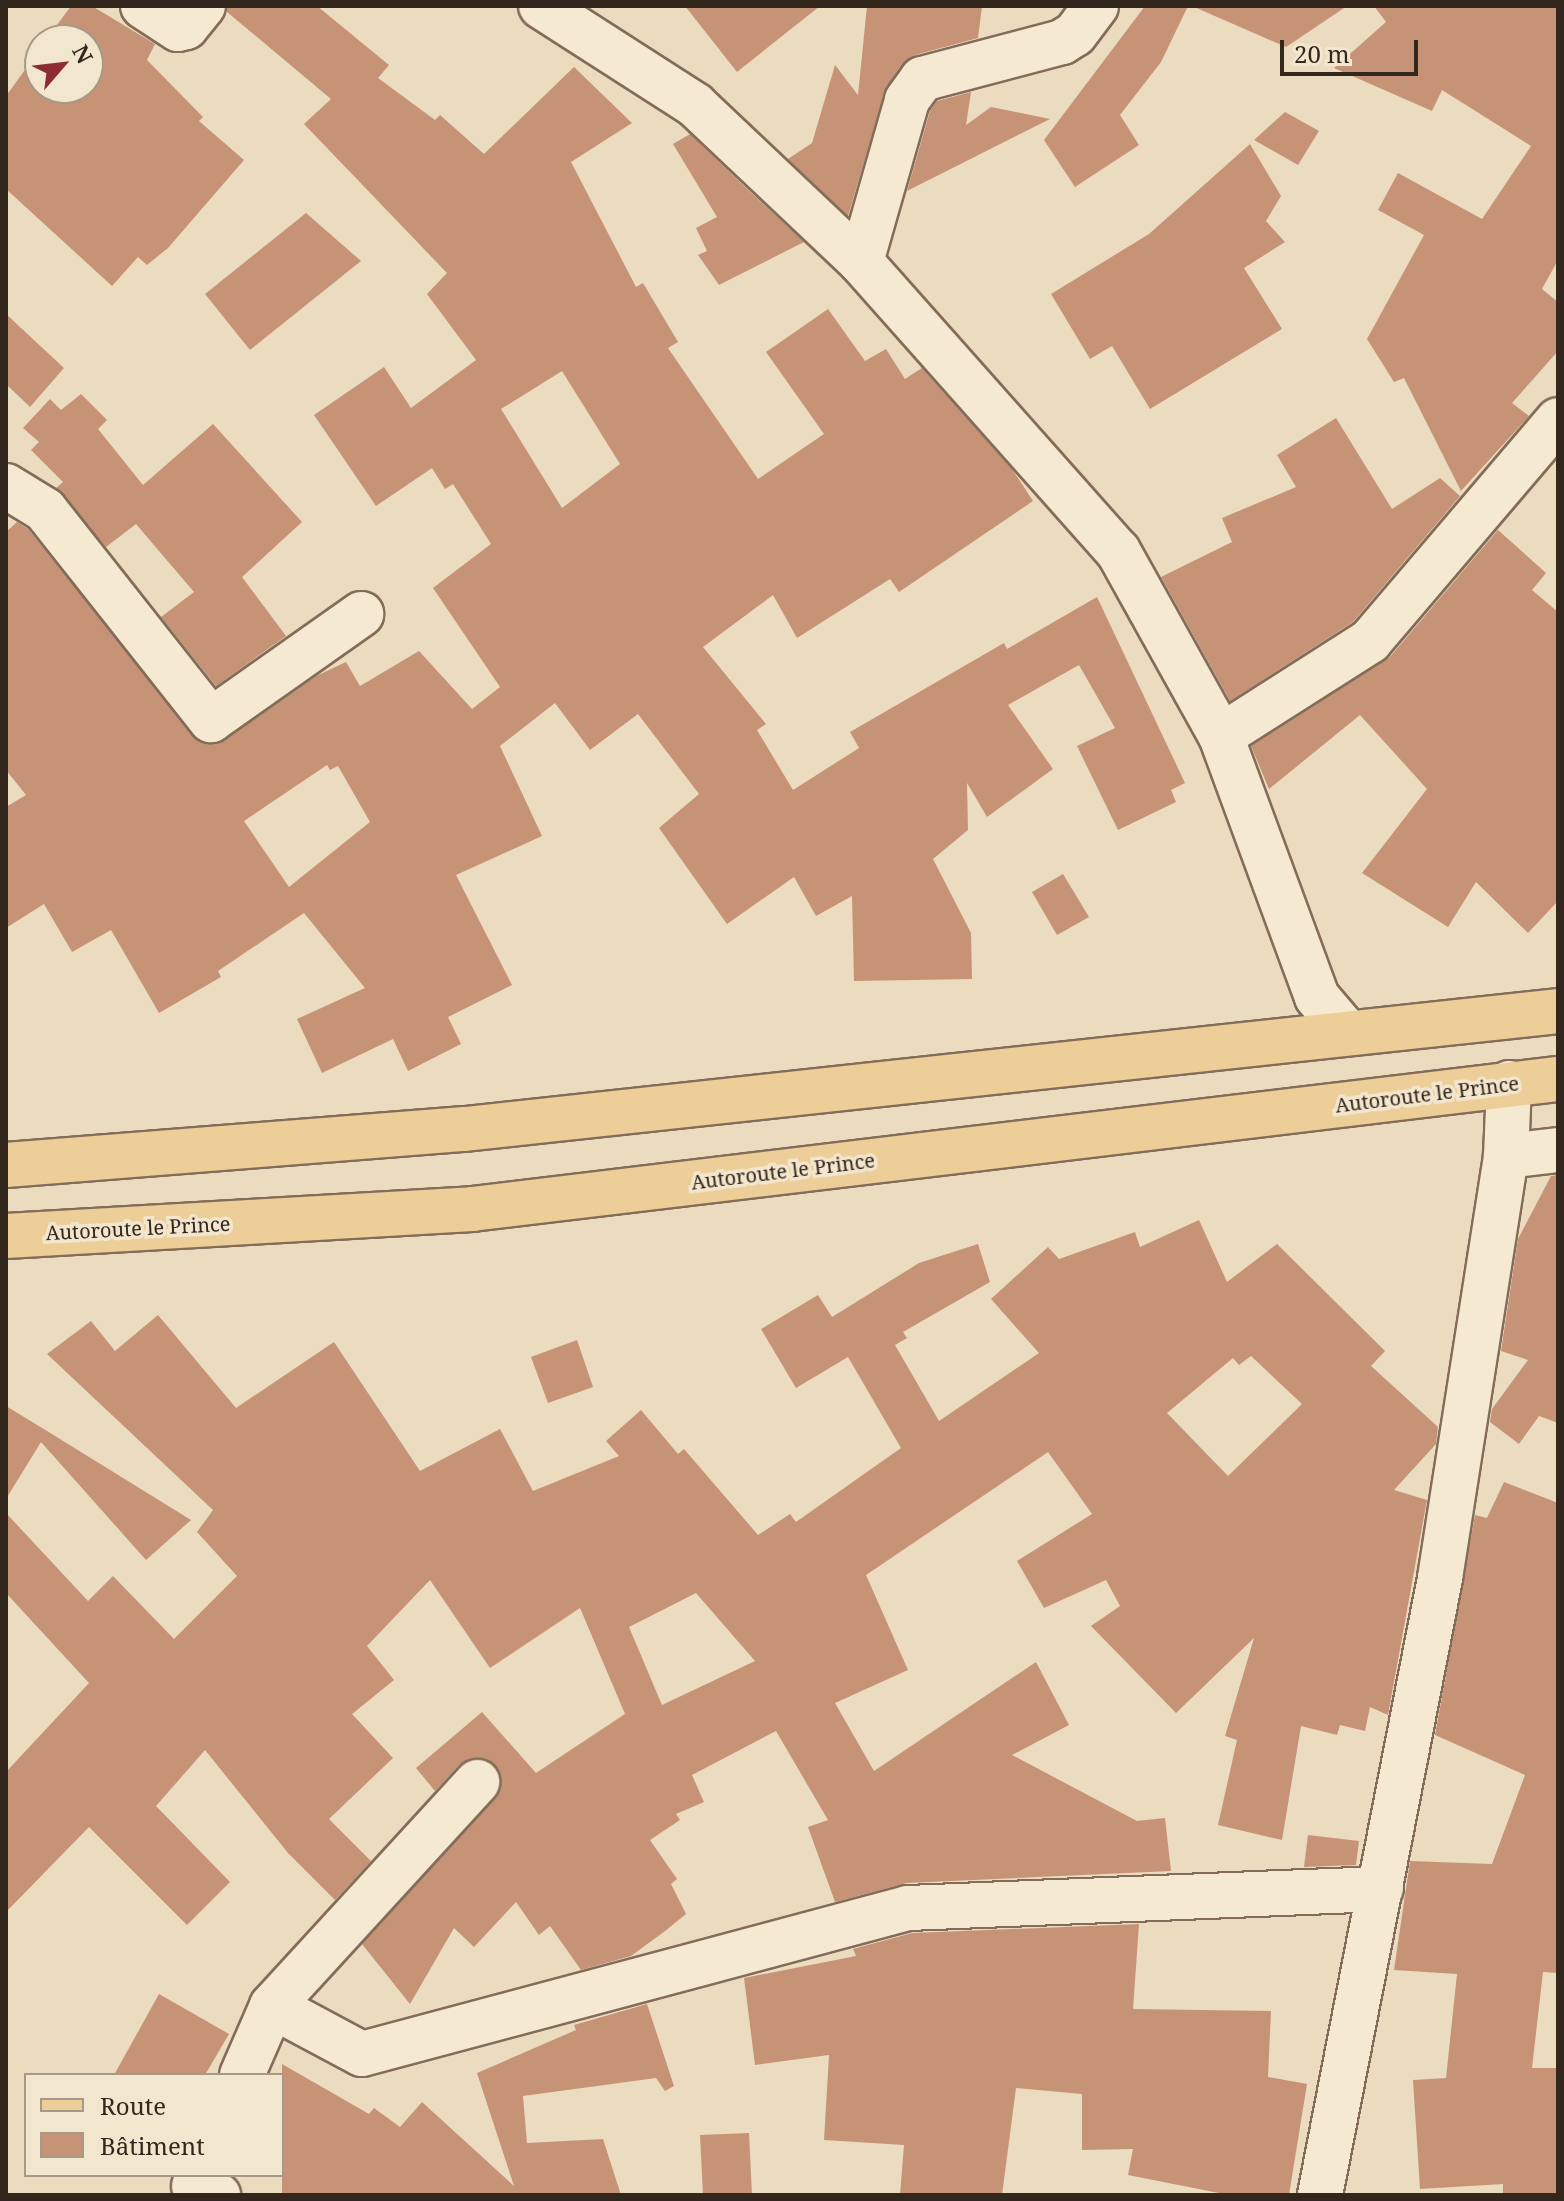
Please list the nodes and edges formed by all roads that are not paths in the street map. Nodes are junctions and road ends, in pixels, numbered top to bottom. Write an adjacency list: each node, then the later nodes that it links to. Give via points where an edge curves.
1 (143, 6): 2 (street, via 178,29)
2 (203, 6)
3 (541, 6): 5 (street, via 695,105)
4 (1096, 6): 5 (street, via 1062,42 922,79 907,100)
5 (861, 262): 9 (street, via 1118,551)
6 (1558, 420): 9 (street, via 1370,641)
7 (6, 486): 8 (street, via 45,510 211,720)
8 (361, 614)
9 (1221, 736): 11 (street, via 1317,997)
10 (1558, 1011): 11 (main road)
11 (1346, 1031): 16 (main road, via 465,1129)
12 (1558, 1079): 13 (main road, Autoroute le Prince)
13 (1509, 1083): 15 (street); 17 (main road, Autoroute le Prince, via 472,1209)
14 (1558, 1150): 15 (street)
15 (1506, 1156): 19 (street, via 1440,1578)
16 (6, 1165)
17 (6, 1236)
18 (477, 1782): 20 (street)
19 (1381, 1889): 20 (street, via 908,1908 362,2054); 22 (street)
20 (272, 2006): 21 (street)
21 (243, 2073)
22 (1320, 2195)

